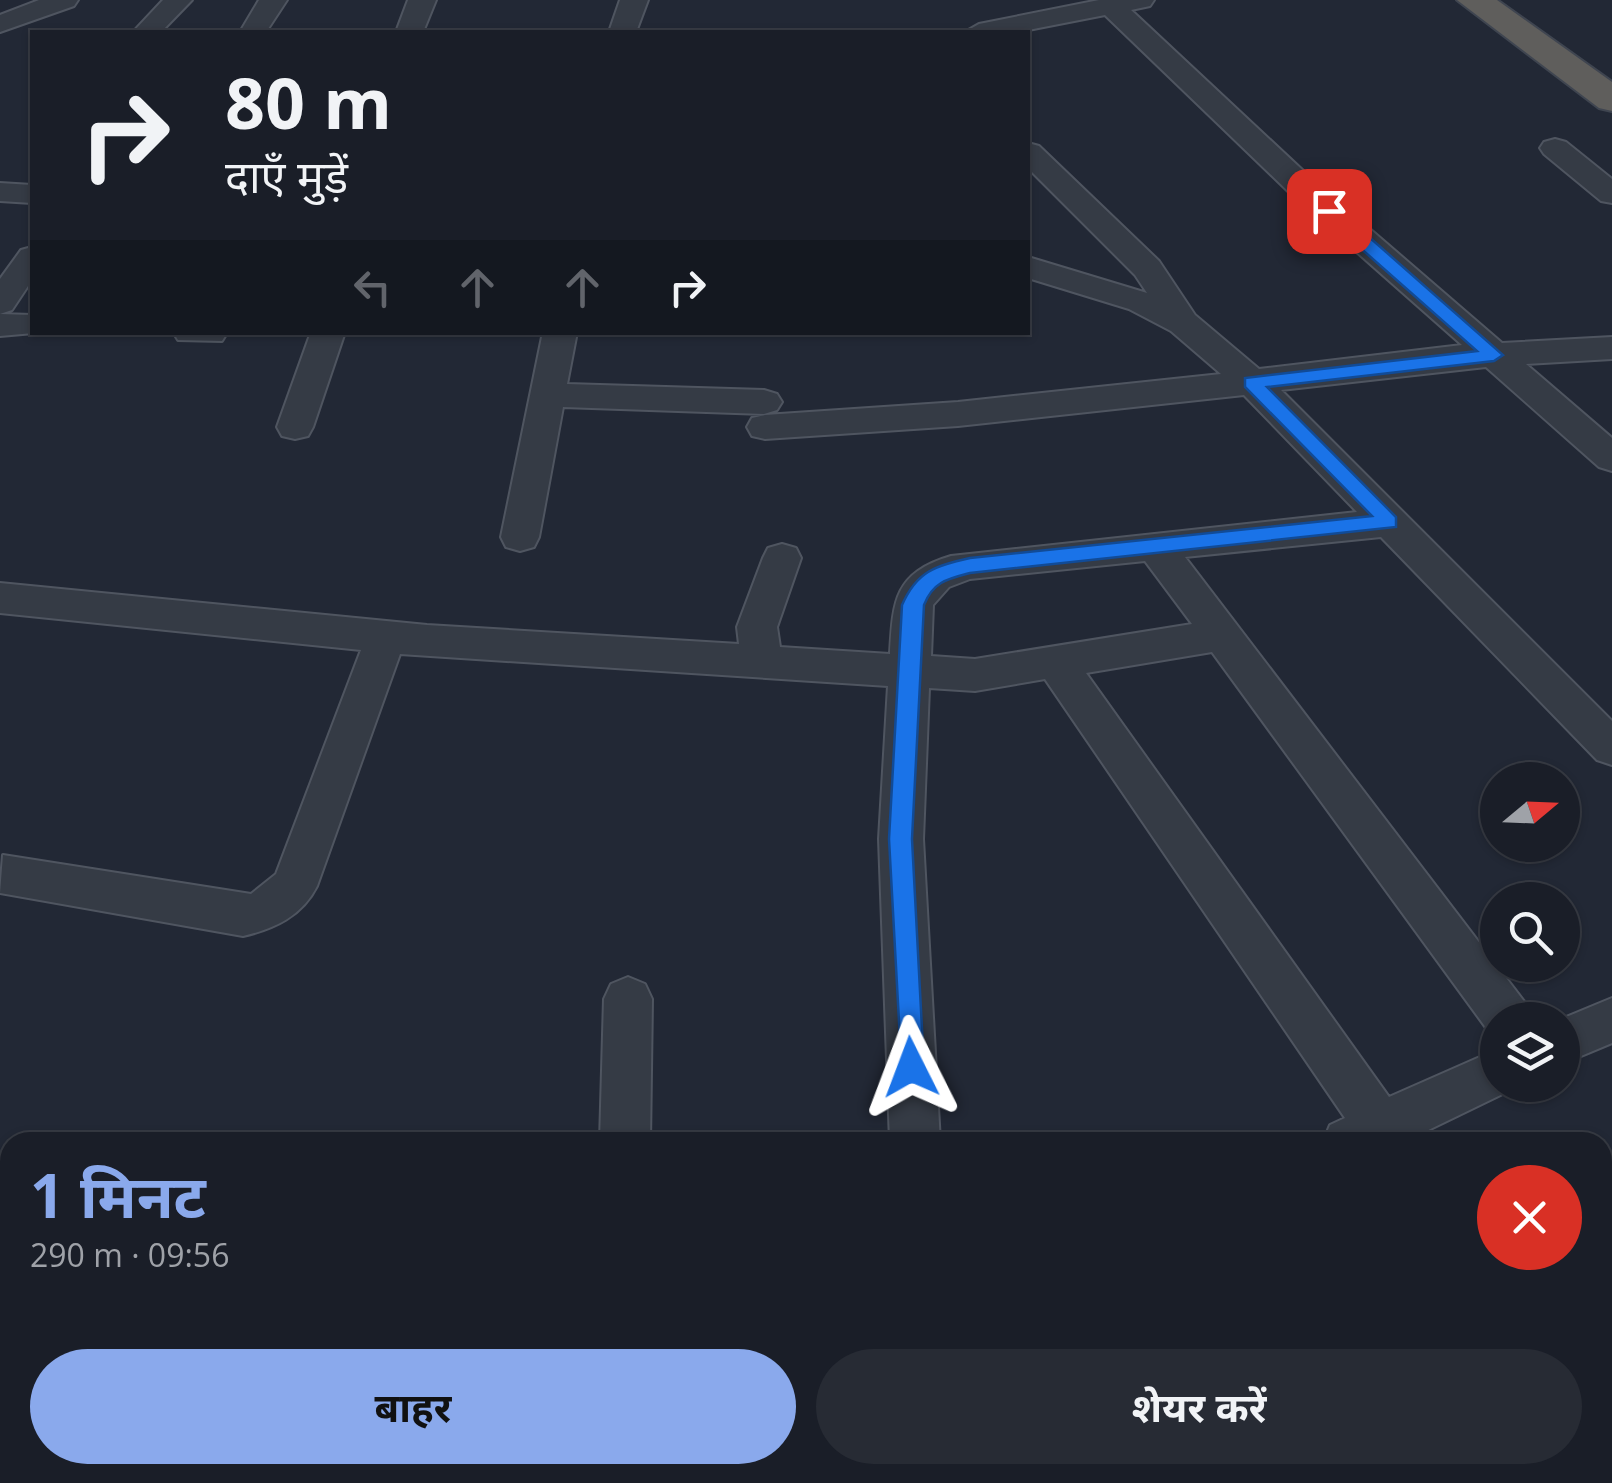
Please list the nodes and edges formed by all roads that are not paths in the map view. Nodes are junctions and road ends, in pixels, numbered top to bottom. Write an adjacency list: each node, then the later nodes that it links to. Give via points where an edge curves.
1 (64, 0): 8 (street)
2 (178, 0): 9 (street)
3 (273, 0): 10 (street)
4 (422, 0): 11 (street)
5 (634, 0): 12 (street)
6 (1474, 0): 14 (highway)
7 (1126, 3): 13 (street); 27 (street, via 1302,187)
8 (0, 24)
9 (148, 30)
10 (254, 30)
11 (411, 30)
12 (624, 30)
13 (989, 30)
14 (1605, 90)
15 (1555, 148): 17 (street)
16 (1030, 154): 21 (street, via 1147,268)
17 (1612, 194)
18 (30, 260): 20 (street)
19 (1030, 268): 21 (street)
20 (0, 303)
21 (1183, 322): 28 (street)
22 (0, 325): 23 (street)
23 (30, 326)
24 (327, 335): 30 (street)
25 (559, 335): 29 (street)
26 (1612, 348): 27 (street)
27 (1494, 355): 28 (street); 31 (street)
28 (1252, 382): 29 (street, via 958,414 764,415); 32 (street)
29 (548, 395): 33 (street)
30 (295, 427)
31 (1612, 458)
32 (1389, 522): 34 (street); 42 (street)
33 (520, 537)
34 (1156, 547): 37 (street); 41 (street, via 935,574 913,605)
35 (782, 558): 39 (street, via 757,627)
36 (0, 598): 38 (street)
37 (1222, 635): 40 (street); 45 (street)
38 (386, 637): 39 (street); 43 (street, via 294,886 282,900 243,916)
39 (761, 662): 41 (street)
40 (1057, 664): 41 (street, via 976,674); 51 (street)
41 (910, 672): 50 (street, via 900,839)
42 (1612, 748)
43 (3, 875)
44 (628, 998): 49 (street)
45 (1496, 1002)
46 (1612, 1020): 47 (street)
47 (1580, 1034)
48 (1480, 1081): 52 (street)
49 (624, 1132)
50 (914, 1132)
51 (1370, 1132)
52 (1383, 1132)

